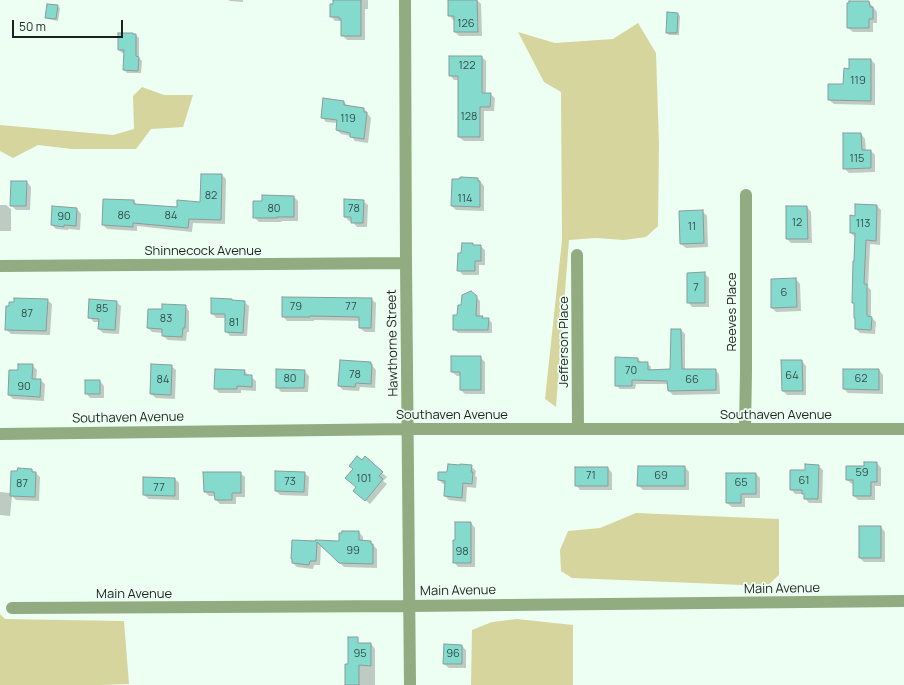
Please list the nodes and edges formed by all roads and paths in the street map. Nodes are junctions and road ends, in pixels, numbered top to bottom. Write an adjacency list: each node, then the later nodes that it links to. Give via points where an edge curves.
1 (405, 0): 4 (street, Hawthorne Street)
2 (746, 195): 8 (street, Reeves Place)
3 (577, 255): 7 (street, Jefferson Place)
4 (406, 263): 5 (street, Shinnecock Avenue); 6 (street, Hawthorne Street)
5 (0, 266)
6 (408, 429): 7 (street, Southaven Avenue); 10 (street, Southaven Avenue); 12 (street, Hawthorne Street)
7 (578, 429): 8 (street, Southaven Avenue)
8 (745, 429): 9 (street, Southaven Avenue)
9 (904, 429)
10 (0, 434)
11 (904, 601): 12 (street, Main Avenue)
12 (409, 606): 13 (street, Main Avenue); 14 (street, Hawthorne Street)
13 (12, 608)
14 (410, 685)

